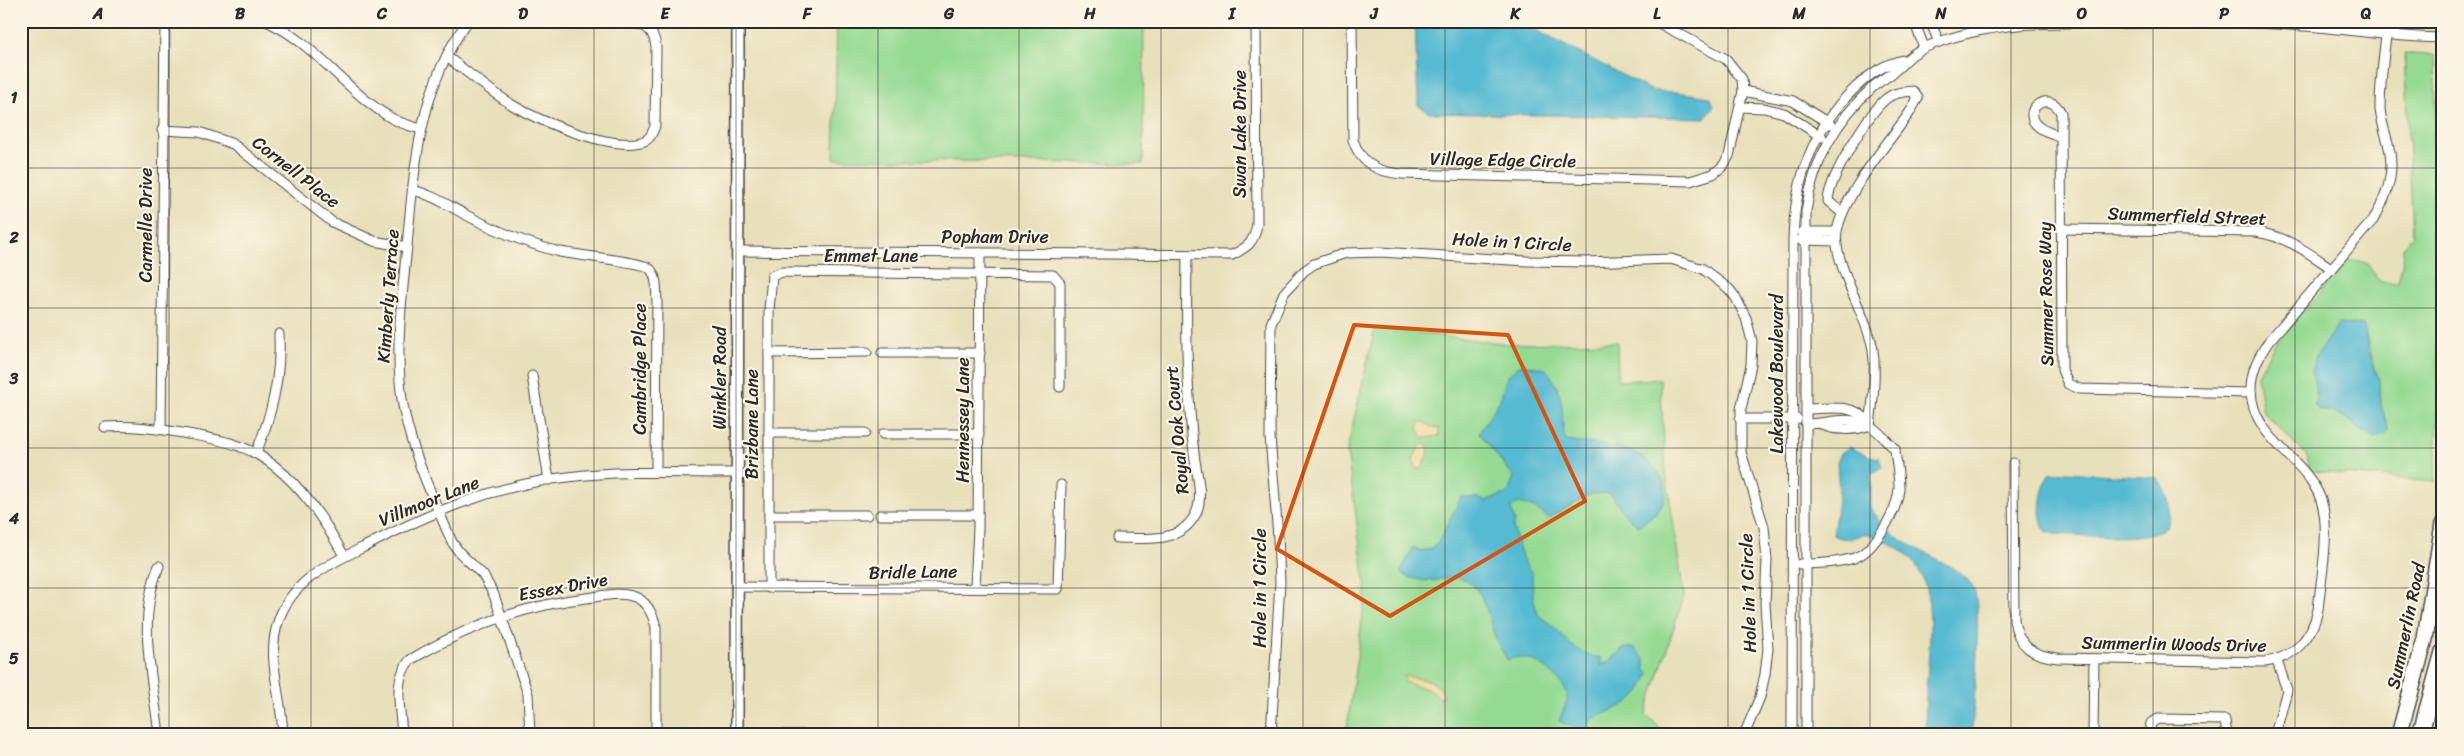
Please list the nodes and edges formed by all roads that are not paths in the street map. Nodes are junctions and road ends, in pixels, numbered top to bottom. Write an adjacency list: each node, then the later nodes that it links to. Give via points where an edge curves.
1 (165, 21): 25 (street, Carmelle Drive)
2 (266, 21): 23 (street, via 308,47 388,116)
3 (622, 21): 16 (street, via 646,26 654,34 655,126 652,136 643,142 621,143 550,124 514,106)
4 (738, 21): 37 (street, Winkler Road)
5 (1256, 21): 35 (street, Swan Lake Drive, via 1257,224)
6 (1352, 21): 20 (street, Village Edge Circle, via 1353,140 1367,164 1387,173 1702,179 1723,166 1729,156)
7 (1655, 21): 18 (street, via 1726,59 1742,79)
8 (1914, 21): 15 (street)
9 (1930, 21): 14 (street)
10 (465, 22): 16 (street, Kimberly Terrace)
11 (2254, 23): 12 (street, Lakewood Boulevard); 14 (street, Lakewood Boulevard, via 2030,23 1982,30)
12 (2386, 36): 13 (street, Lakewood Boulevard); 40 (street, Summerlin Woods Drive, via 2380,110 2391,156 2391,178 2384,201 2373,220)
13 (2443, 38)
14 (1939, 42): 15 (street, Lakewood Boulevard)
15 (1924, 48): 17 (street, Lakewood Boulevard)
16 (447, 57): 23 (street, Kimberly Terrace, via 434,83)
17 (1904, 60): 22 (street, Lakewood Boulevard, via 1888,63 1869,75); 24 (street, Lakewood Boulevard, via 1850,110)
18 (1743, 91): 19 (street); 20 (street, Village Edge Circle)
19 (1776, 96): 21 (street); 22 (street, via 1793,101)
20 (1740, 107): 21 (street)
21 (1773, 110): 26 (street, via 1793,117)
22 (1827, 121): 24 (street); 26 (street, Lakewood Boulevard)
23 (421, 129): 29 (street, Kimberly Terrace)
24 (1836, 129): 28 (street, Lakewood Boulevard)
25 (162, 130): 36 (street, Cornell Place, via 199,132 233,144 327,219 374,242); 59 (street, Carmelle Drive)
26 (1818, 135): 28 (street); 32 (street, Lakewood Boulevard, via 1797,190)
27 (2061, 138): 31 (street, Summer Rose Way)
28 (1829, 141): 33 (street, Lakewood Boulevard, via 1808,200)
29 (413, 190): 36 (street, Kimberly Terrace); 66 (street, Cambridge Place, via 437,198 495,229 538,246 650,268 655,276 657,300)
30 (1842, 213): 30 (street, via 1910,112 1918,98 1912,91 1887,98 1839,168 1828,200); 34 (street)
31 (2062, 229): 40 (street, Summerfield Street, via 2273,234 2294,243); 50 (street, Summer Rose Way, via 2062,370 2068,384 2080,389)
32 (1793, 235): 33 (street); 53 (street, Lakewood Boulevard)
33 (1805, 236): 34 (street); 51 (street, Lakewood Boulevard)
34 (1836, 236): 57 (street, via 1873,349)
35 (1250, 246): 39 (street, Popham Drive, via 1232,255)
36 (407, 248): 70 (street, Kimberly Terrace, via 399,342 401,390 410,434)
37 (738, 251): 38 (street, Popham Drive); 67 (street, Winkler Road)
38 (980, 254): 39 (street, Popham Drive); 42 (street, Hennessey Lane)
39 (1187, 256): 76 (street, Royal Oak Court, via 1187,389 1199,487 1198,508 1186,526 1168,537)
40 (2331, 268): 50 (street, Summerlin Woods Drive, via 2262,351 2253,373)
41 (788, 272): 42 (street, Emmet Lane); 45 (street, Brizbane Lane, via 772,276)
42 (981, 274): 47 (street, Hennessey Lane); 49 (street, Emmet Lane, via 1053,275 1060,283)
43 (279, 334): 64 (street, via 278,384)
44 (866, 352): 45 (street)
45 (768, 353): 60 (street, Brizbane Lane)
46 (882, 353): 47 (street)
47 (980, 353): 63 (street, Hennessey Lane)
48 (532, 376): 68 (street)
49 (1060, 388)
50 (2251, 393): 87 (street, Summerlin Woods Drive, via 2261,426 2308,478 2320,498 2325,520 2316,620 2304,641 2289,656)
51 (1806, 409): 52 (street); 55 (street, Lakewood Boulevard)
52 (1826, 409): 56 (street); 57 (street, via 1850,409 1865,417)
53 (1793, 418): 54 (street); 55 (street); 78 (street, Lakewood Boulevard)
54 (1740, 419): 95 (street, Hole in 1 Circle, via 1751,365 1750,330 1729,290 1692,264 1658,258 1536,262 1358,252 1330,257 1304,271 1279,302 1269,335 1270,437 1280,582); 96 (street, Hole in 1 Circle, via 1743,464 1764,527 1767,560 1768,649 1765,674 1760,697)
55 (1806, 422): 56 (street); 79 (street, Lakewood Boulevard)
56 (1823, 422): 57 (street, via 1827,428)
57 (1870, 425): 79 (street, via 1895,449 1899,489 1889,520 1873,543 1856,557 1832,563)
58 (105, 427): 59 (street)
59 (161, 429): 64 (street, via 226,442)
60 (769, 433): 61 (street); 71 (street, Brizbane Lane)
61 (865, 433)
62 (883, 434): 63 (street)
63 (979, 434): 73 (street, Hennessey Lane)
64 (256, 453): 77 (street, via 300,491 324,520)
65 (2013, 463): 86 (street, Summerlin Woods Drive, via 2016,630 2028,650 2037,655)
66 (656, 472): 67 (street, Villmoor Lane); 68 (street, Villmoor Lane, via 593,474)
67 (738, 473): 81 (street, Winkler Road)
68 (549, 480): 70 (street, Villmoor Lane, via 493,492)
69 (1061, 485): 82 (street, Bridle Lane, via 1058,589)
70 (438, 510): 77 (street, Villmoor Lane); 84 (street, Kimberly Terrace, via 459,552 483,575)
71 (769, 515): 74 (street); 83 (street, Brizbane Lane)
72 (880, 515): 73 (street)
73 (978, 515): 82 (street, Hennessey Lane)
74 (868, 516)
75 (2443, 524): 103 (main road, Summerlin Road, via 2425,639)
76 (1117, 538)
77 (344, 556): 90 (street, Villmoor Lane, via 304,582 289,599 279,620 273,655)
78 (1793, 564): 79 (street); 97 (street, Lakewood Boulevard)
79 (1806, 564): 98 (street, Lakewood Boulevard)
80 (159, 566): 89 (street, via 151,584 148,619 149,666)
81 (738, 587): 83 (street, Bridle Lane); 88 (street, Winkler Road)
82 (975, 587): 83 (street, Bridle Lane)
83 (769, 588)
84 (501, 616): 91 (street, Essex Drive, via 410,660 402,669); 92 (street, Kimberly Terrace, via 528,694); 93 (street, Essex Drive, via 561,600 615,594 637,598 653,615 656,627)
85 (2443, 652): 104 (main road)
86 (2094, 659): 87 (street, Summerlin Woods Drive); 99 (street)
87 (2277, 661): 102 (street, via 2287,690)
88 (737, 734): 94 (street)
89 (159, 735)
90 (283, 735)
91 (402, 735)
92 (530, 735)
93 (656, 735)
94 (809, 735)
95 (1271, 735)
96 (1744, 735)
97 (1792, 735)
98 (1806, 735)
99 (2093, 735)
100 (2149, 735): 101 (street, via 2151,723 2158,719 2225,720)
101 (2227, 735)
102 (2276, 735)
103 (2399, 735)
104 (2420, 735)

